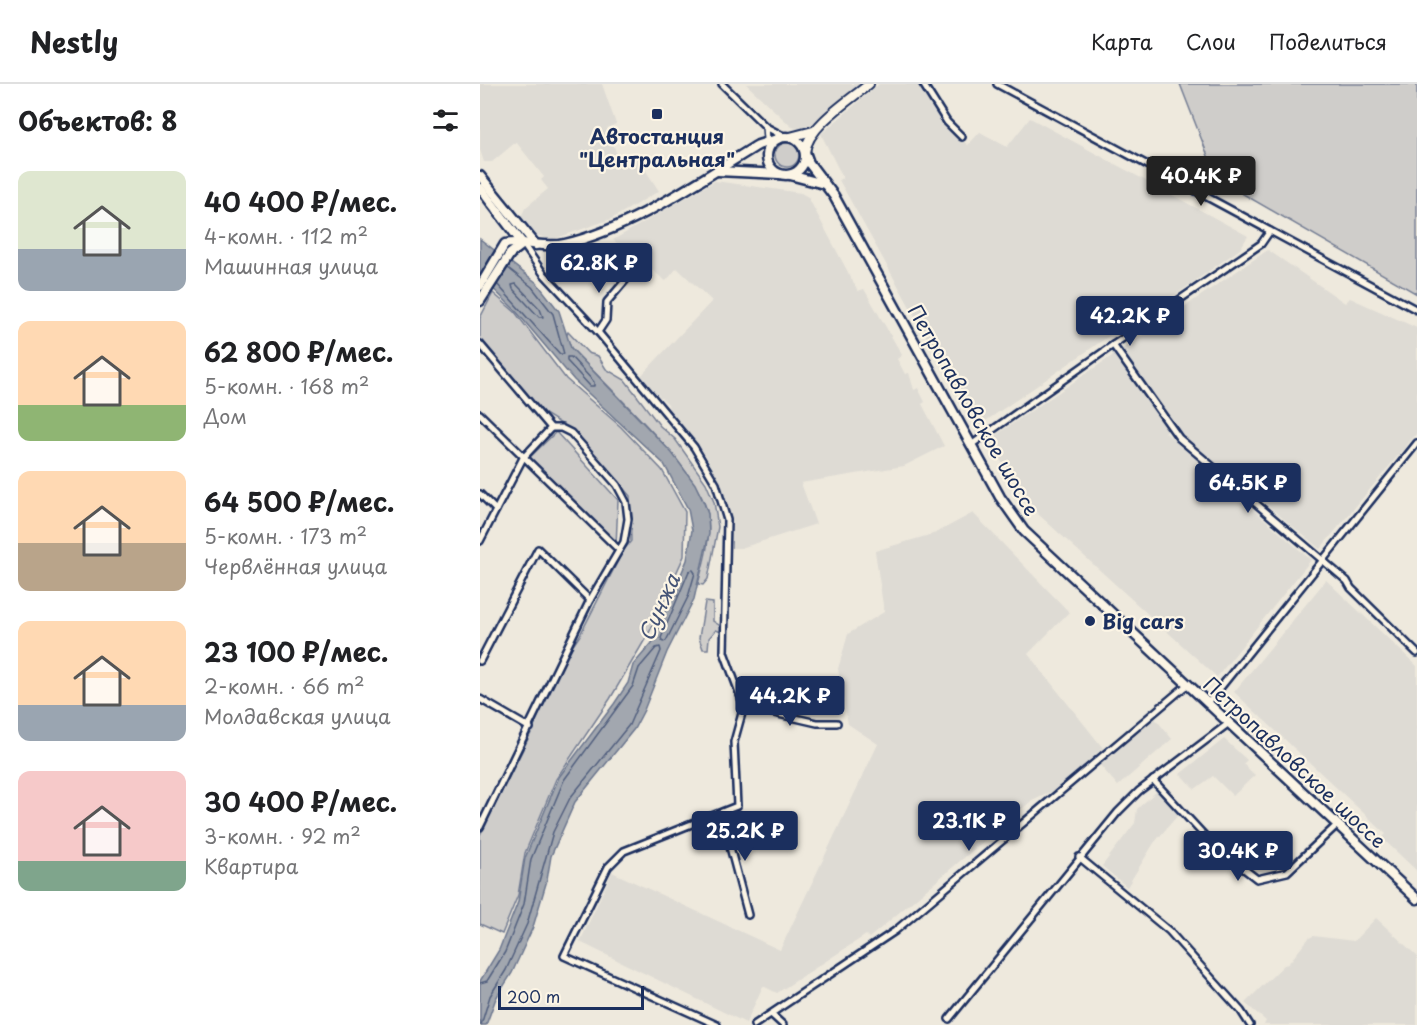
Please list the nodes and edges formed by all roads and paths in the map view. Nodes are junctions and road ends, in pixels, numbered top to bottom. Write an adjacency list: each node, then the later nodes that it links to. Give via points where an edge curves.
1 (722, 84): 5 (street)
2 (869, 84): 6 (main road)
3 (923, 84): 7 (street, via 947,122)
4 (997, 84): 18 (street)
5 (766, 127): 8 (street); 9 (street)
6 (814, 130): 8 (main road); 10 (main road)
7 (963, 137)
8 (785, 138): 9 (main road); 10 (main road, via 801,144)
9 (768, 146): 11 (main road); 12 (main road, via 769,163)
10 (805, 152): 12 (main road, via 799,170); 14 (main road, Петропавловское шоссе)
11 (714, 172): 12 (main road); 20 (main road, via 601,233 556,246)
12 (785, 175): 14 (main road)
13 (480, 176): 17 (main road)
14 (824, 184): 32 (main road, Петропавловское шоссе)
15 (480, 188): 16 (main road)
16 (507, 221): 19 (main road); 21 (main road)
17 (520, 224): 19 (main road); 20 (main road)
18 (1270, 231): 25 (street); 28 (street, via 1261,244)
19 (523, 244): 20 (main road); 21 (main road); 26 (street, via 543,273)
20 (536, 245)
21 (506, 249): 23 (main road); 24 (main road)
22 (630, 275): 26 (street, via 607,303 606,320)
23 (480, 286)
24 (481, 300)
25 (1417, 310)
26 (598, 332): 45 (street, via 701,457 716,484 727,520 724,652)
27 (480, 344): 30 (street)
28 (1113, 345): 32 (street); 38 (street, via 1179,438)
29 (480, 414): 33 (street)
30 (550, 428): 33 (street); 37 (street, via 571,433 617,485 626,501 628,519)
31 (1417, 443): 38 (street)
32 (971, 445): 42 (main road, Петропавловское шоссе, via 1024,531)
33 (523, 458): 35 (street); 37 (street)
34 (480, 494): 35 (street)
35 (496, 510): 36 (street)
36 (480, 541)
37 (619, 550): 39 (street)
38 (1322, 562): 40 (street, via 1347,580); 44 (street)
39 (590, 600): 41 (street, via 538,549); 48 (street)
40 (1417, 653)
41 (480, 662)
42 (1188, 684): 44 (main road, Петропавловское шоссе); 56 (street, via 895,931)
43 (480, 699): 48 (street)
44 (1208, 703): 47 (main road, Петропавловское шоссе)
45 (744, 706): 46 (street, via 818,723); 50 (street, via 734,742 737,806)
46 (837, 723)
47 (1229, 723): 49 (street); 51 (main road, Петропавловское шоссе)
48 (530, 728): 52 (street)
49 (1153, 780): 51 (street, via 1214,846 1257,879 1287,872); 53 (street, via 1118,812)
50 (721, 813): 55 (street); 58 (street, via 624,851 608,867 564,956)
51 (1338, 824): 54 (main road, Петропавловское шоссе)
52 (480, 827)
53 (1079, 857): 57 (street); 61 (street, via 1169,931)
54 (1417, 899)
55 (748, 915)
56 (771, 1014): 59 (street); 60 (street)
57 (949, 1019)
58 (717, 1025)
59 (754, 1025)
60 (783, 1025)
61 (1250, 1025)

